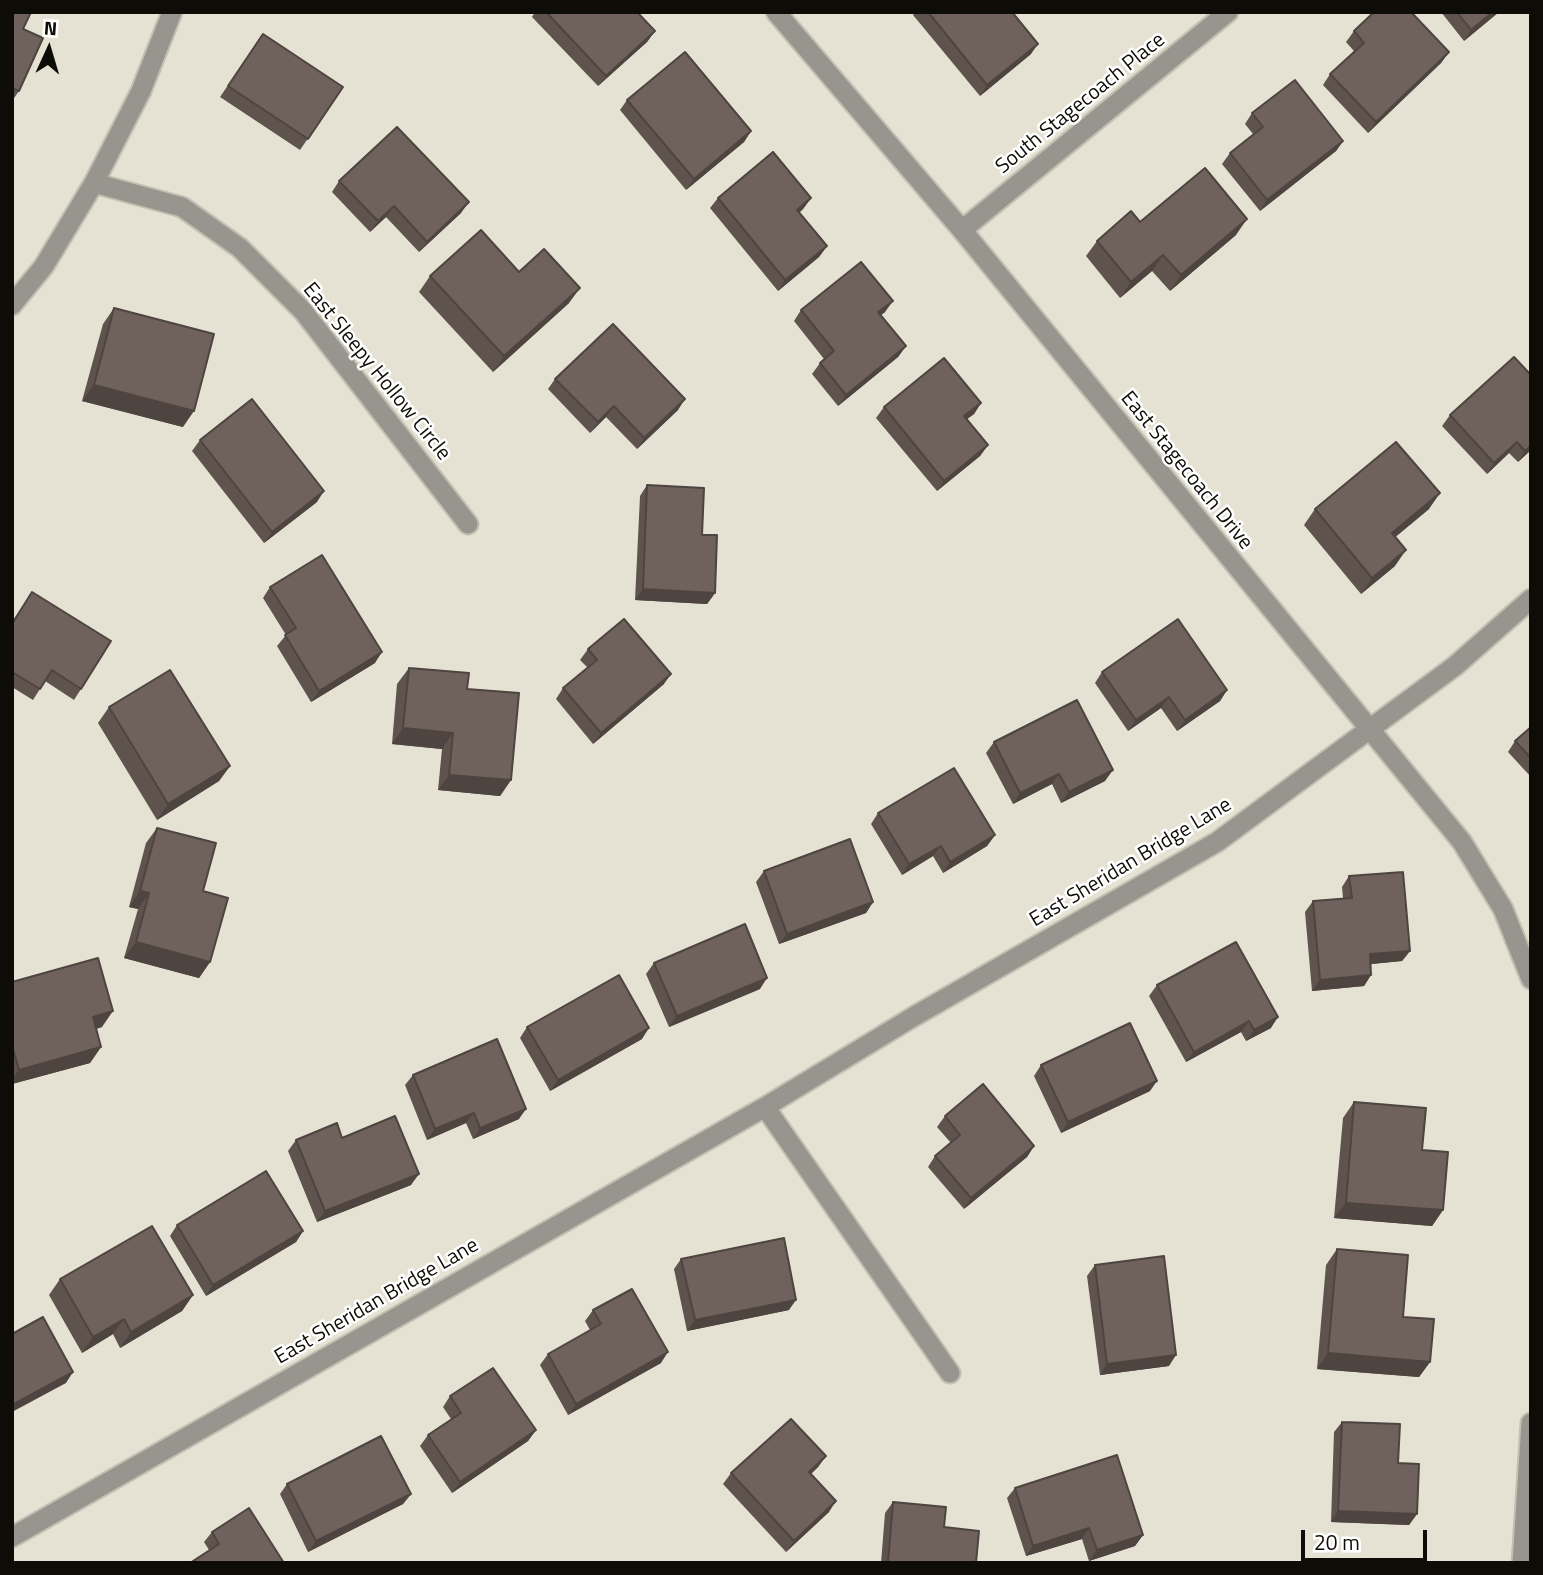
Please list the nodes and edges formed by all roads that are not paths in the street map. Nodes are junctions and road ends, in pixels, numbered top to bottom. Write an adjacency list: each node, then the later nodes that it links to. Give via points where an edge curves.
1 (172, 12): 4 (street, via 141,91)
2 (776, 12): 5 (street, East Stagecoach Drive)
3 (1228, 12): 5 (street, South Stagecoach Place)
4 (94, 183): 6 (street, via 44,266); 7 (street, East Sleepy Hollow Circle, via 182,207 240,248 303,311)
5 (961, 230): 9 (street, East Stagecoach Drive)
6 (12, 305)
7 (468, 524)
8 (1531, 599): 9 (street, East Sheridan Bridge Lane, via 1455,666)
9 (1371, 730): 10 (street, East Stagecoach Drive, via 1462,842 1503,909); 11 (street, East Sheridan Bridge Lane, via 1217,842)
10 (1531, 979)
11 (765, 1107): 12 (street); 15 (street, East Sheridan Bridge Lane)
12 (950, 1373)
13 (1531, 1423): 14 (street)
14 (1530, 1450): 16 (street)
15 (12, 1537)
16 (1522, 1563)

